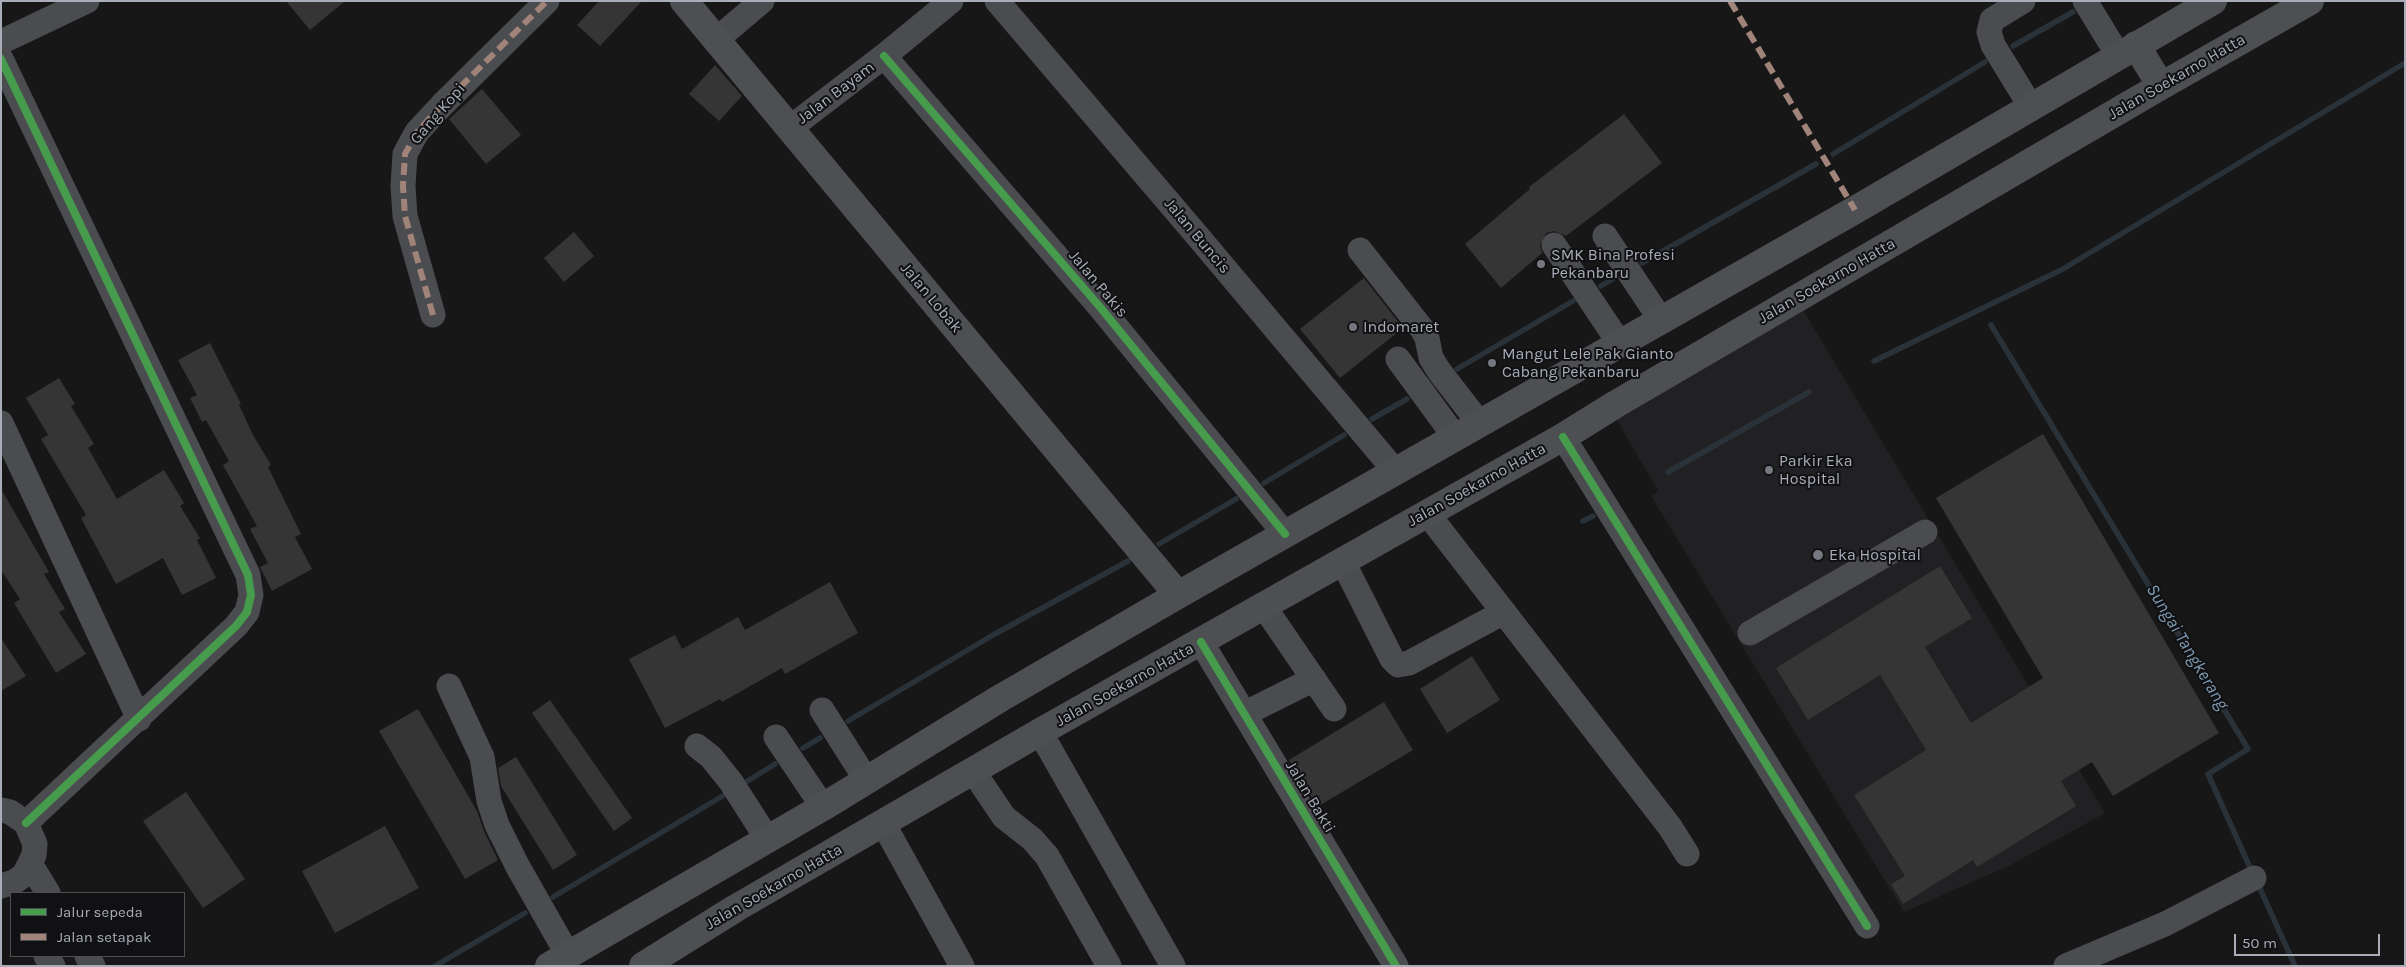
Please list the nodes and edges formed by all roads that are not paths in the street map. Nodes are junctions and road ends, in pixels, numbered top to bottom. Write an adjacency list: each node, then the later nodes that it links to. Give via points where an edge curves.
1 (87, 1): 12 (street)
2 (546, 1): 22 (street, Gang Kopi, via 417,132 405,154 405,216)
3 (684, 1): 11 (main road, Jalan Lobak)
4 (762, 1): 11 (street)
5 (951, 1): 14 (street, Jalan Bayam)
6 (997, 1): 30 (street, Jalan Buncis)
7 (2023, 1): 17 (street, via 1992,20 1989,32 1993,45)
8 (2085, 1): 13 (street)
9 (2213, 1): 13 (main road)
10 (2310, 1): 16 (main road, Jalan Soekarno Hatta)
11 (716, 40): 18 (main road, Jalan Lobak)
12 (1, 42)
13 (2127, 50): 16 (main road); 17 (main road)
14 (884, 56): 18 (street, Jalan Bayam); 33 (street, Jalan Pakis, via 1100,307)
15 (1, 59): 45 (street, via 248,575 251,594 247,612)
16 (2160, 86): 28 (main road, Jalan Soekarno Hatta)
17 (2031, 107): 23 (main road)
18 (790, 128): 35 (main road, Jalan Lobak)
19 (1605, 236): 23 (street)
20 (1554, 245): 24 (street)
21 (1360, 250): 27 (street, via 1422,328 1431,358)
22 (433, 314)
23 (1661, 320): 24 (main road)
24 (1620, 344): 27 (main road)
25 (1398, 359): 29 (street)
26 (1, 423): 45 (street)
27 (1480, 424): 29 (main road)
28 (1563, 437): 31 (main road, Jalan Soekarno Hatta); 61 (street)
29 (1455, 438): 30 (main road)
30 (1396, 472): 33 (main road)
31 (1428, 513): 34 (main road, Jalan Soekarno Hatta); 37 (street)
32 (1925, 532): 38 (street)
33 (1285, 534): 35 (main road)
34 (1342, 560): 36 (main road, Jalan Soekarno Hatta); 37 (street, via 1398,665 1409,663)
35 (1178, 595): 50 (main road, via 999,699)
36 (1263, 605): 39 (main road, Jalan Soekarno Hatta); 40 (street)
37 (1504, 612): 56 (street, via 1670,826)
38 (1750, 634)
39 (1200, 642): 44 (street, Jalan Bakti); 46 (main road, Jalan Soekarno Hatta)
40 (1314, 679): 42 (street); 44 (street)
41 (448, 686): 62 (street, via 482,757 489,801 497,825)
42 (1334, 708)
43 (822, 710): 50 (street)
44 (1244, 714): 67 (street, Jalan Bakti)
45 (139, 720): 53 (street)
46 (1040, 732): 49 (main road, Jalan Soekarno Hatta); 66 (street)
47 (776, 737): 51 (street)
48 (697, 746): 55 (street, via 711,757)
49 (973, 771): 54 (main road, Jalan Soekarno Hatta); 65 (street, via 1004,817 1032,839 1047,856)
50 (867, 781): 51 (main road)
51 (823, 807): 55 (main road)
52 (1, 810): 53 (street, via 19,816)
53 (26, 824): 57 (street, via 35,844)
54 (883, 824): 63 (main road, Jalan Soekarno Hatta, via 736,908); 64 (street)
55 (768, 840): 62 (main road)
56 (1687, 854)
57 (31, 865): 59 (street); 60 (street)
58 (2254, 878): 68 (street, via 2165,924)
59 (5, 891)
60 (47, 892)
61 (1867, 926)
62 (558, 961)
63 (656, 962)
64 (962, 966)
65 (1109, 966)
66 (1173, 966)
67 (1396, 966)
68 (2066, 966)

